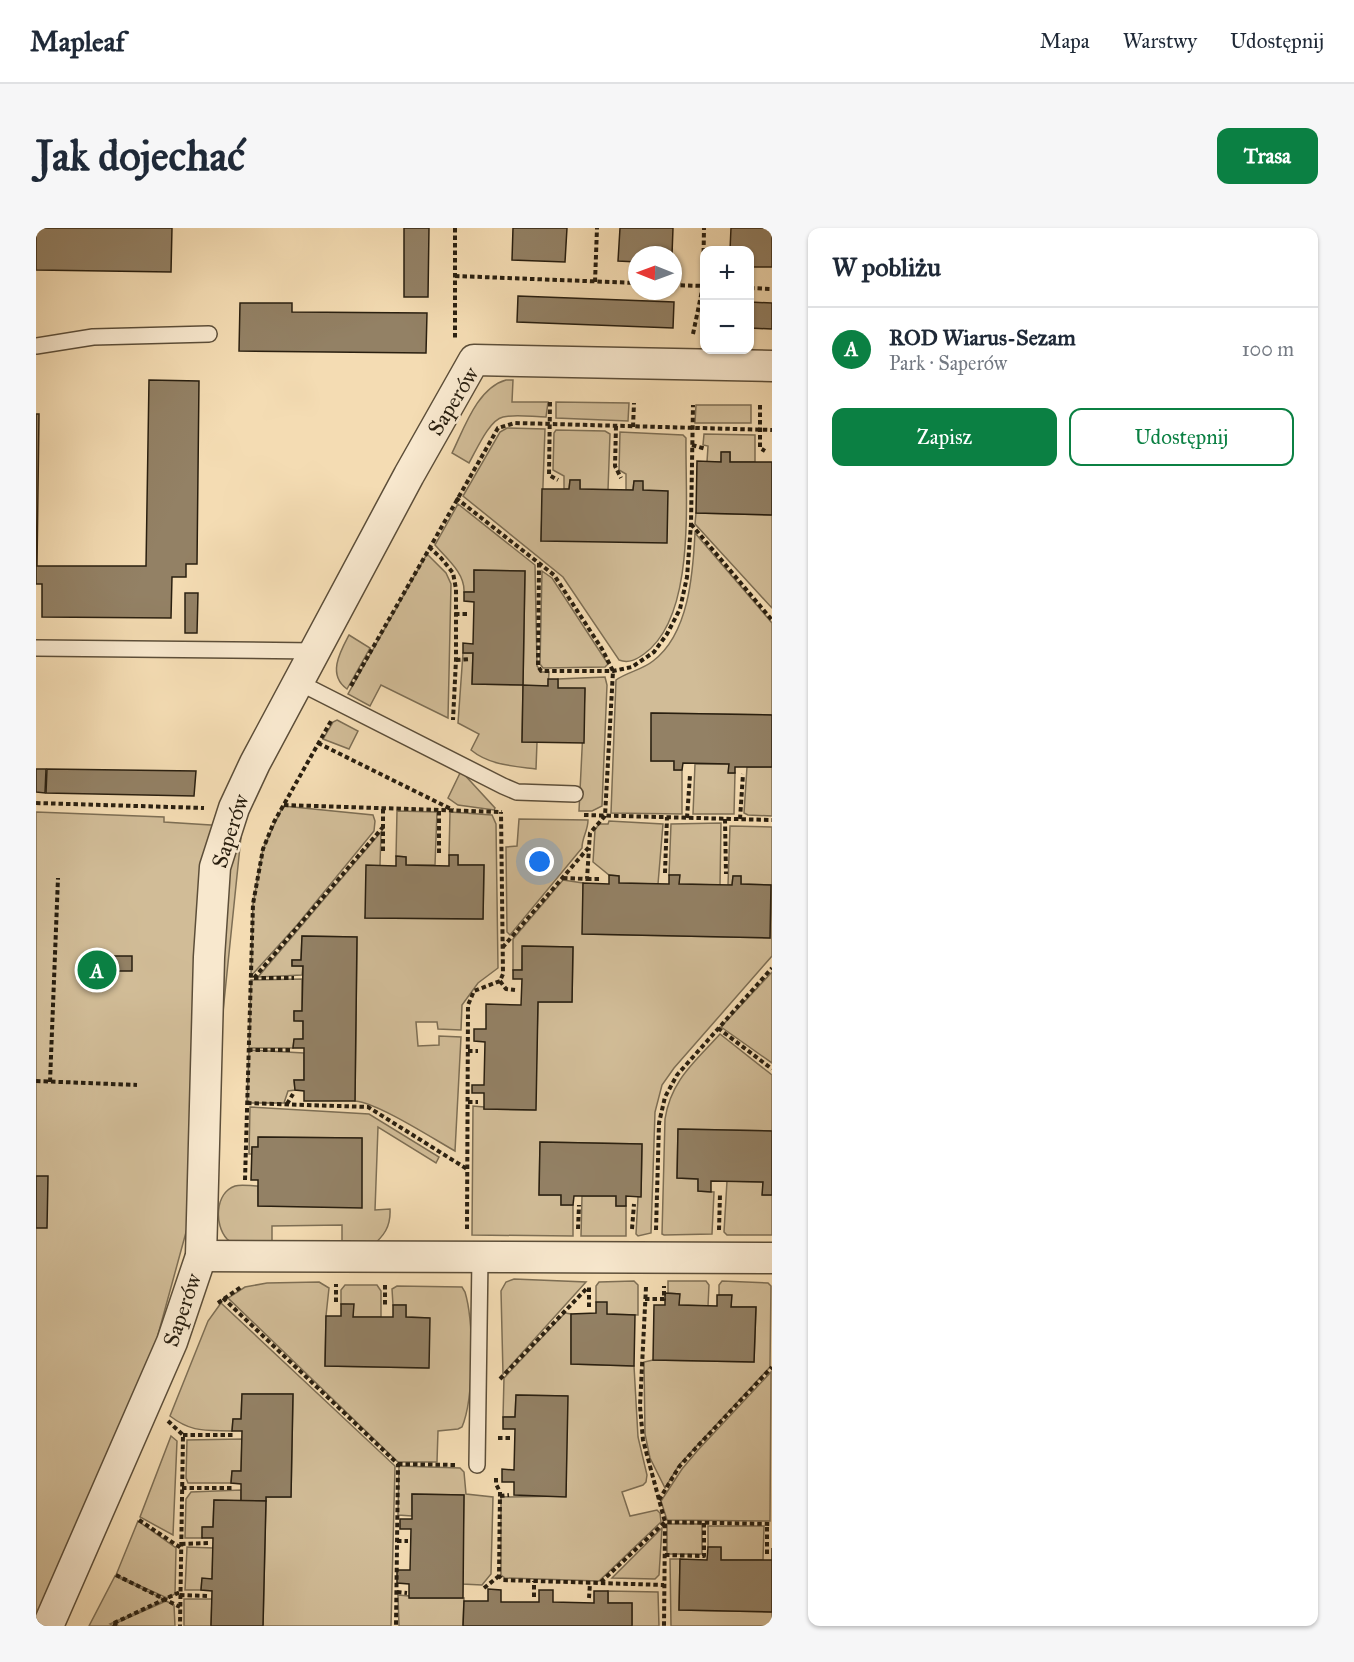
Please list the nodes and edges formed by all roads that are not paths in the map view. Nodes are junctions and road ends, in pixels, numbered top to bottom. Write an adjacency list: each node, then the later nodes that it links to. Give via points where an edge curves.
1 (209, 334): 2 (lane, via 93,337)
2 (36, 346)
3 (772, 366): 5 (street, Saperów, via 474,360)
4 (36, 648): 5 (lane)
5 (315, 651): 6 (street, Saperów)
6 (298, 682): 7 (lane, via 517,792); 9 (street, Saperów, via 234,808 215,867)
7 (575, 794)
8 (473, 1248): 9 (street); 10 (street); 11 (lane)
9 (201, 1257): 12 (street, Saperów, via 172,1342)
10 (772, 1258)
11 (477, 1465)
12 (48, 1626)

